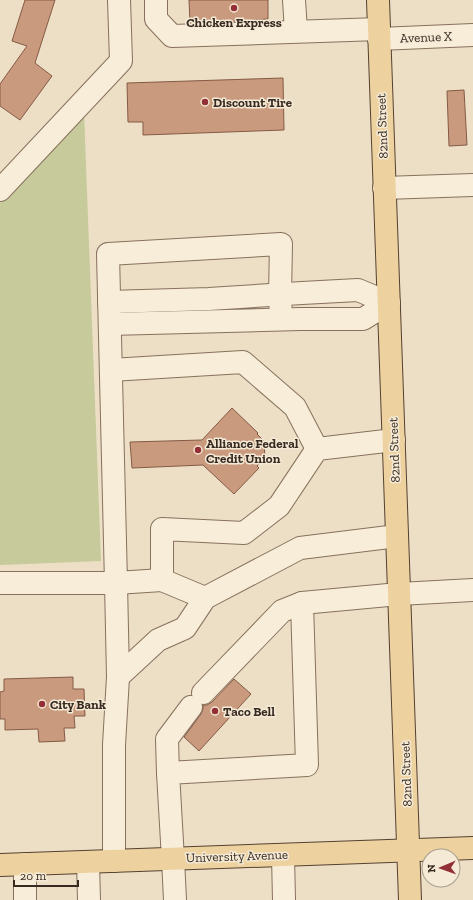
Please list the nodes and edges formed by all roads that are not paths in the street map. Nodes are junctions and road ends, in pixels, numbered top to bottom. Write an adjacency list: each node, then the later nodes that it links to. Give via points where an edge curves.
1 (119, 0): 10 (street, via 121,61)
2 (156, 0): 5 (street, Avenue X, via 156,18 172,36)
3 (294, 0): 5 (street)
4 (378, 0): 6 (main road, 82nd Street)
5 (296, 31): 6 (street, Avenue X)
6 (379, 34): 7 (street, Avenue X); 9 (main road, 82nd Street)
7 (473, 36)
8 (473, 185): 9 (street)
9 (384, 188): 13 (main road, 82nd Street)
10 (0, 190)
11 (280, 295): 12 (street); 12 (street, via 281,244 108,254); 13 (street, via 358,290); 14 (street)
12 (109, 302): 15 (street)
13 (389, 303): 14 (street, via 363,319); 17 (main road, 82nd Street)
14 (281, 319): 15 (street)
15 (110, 324): 16 (street)
16 (111, 370): 18 (street, via 243,362 295,407); 21 (street)
17 (394, 440): 18 (street); 19 (main road, 82nd Street)
18 (317, 449): 20 (street, via 279,506 244,533 162,529)
19 (397, 536): 24 (main road, 82nd Street); 25 (street, via 300,548)
20 (162, 580): 21 (street); 25 (street)
21 (116, 582): 22 (street); 27 (street)
22 (0, 583)
23 (473, 590): 24 (street)
24 (399, 594): 26 (street); 30 (main road, 82nd Street)
25 (205, 598): 27 (street, via 185,628 158,640)
26 (302, 603): 28 (street, via 282,611 197,700 167,739); 28 (street, via 307,765)
27 (118, 677): 33 (street, via 114,745)
28 (168, 773): 32 (street)
29 (473, 848): 30 (main road, University Avenue)
30 (409, 850): 31 (main road, University Avenue); 41 (main road, 82nd Street)
31 (283, 855): 32 (main road, University Avenue); 40 (street)
32 (173, 859): 33 (main road, University Avenue); 39 (street)
33 (114, 861): 34 (main road, University Avenue)
34 (88, 862): 35 (main road, University Avenue); 38 (street)
35 (25, 864): 36 (main road, University Avenue); 37 (street)
36 (0, 865)
37 (25, 900)
38 (89, 900)
39 (175, 900)
40 (284, 900)
41 (410, 900)

